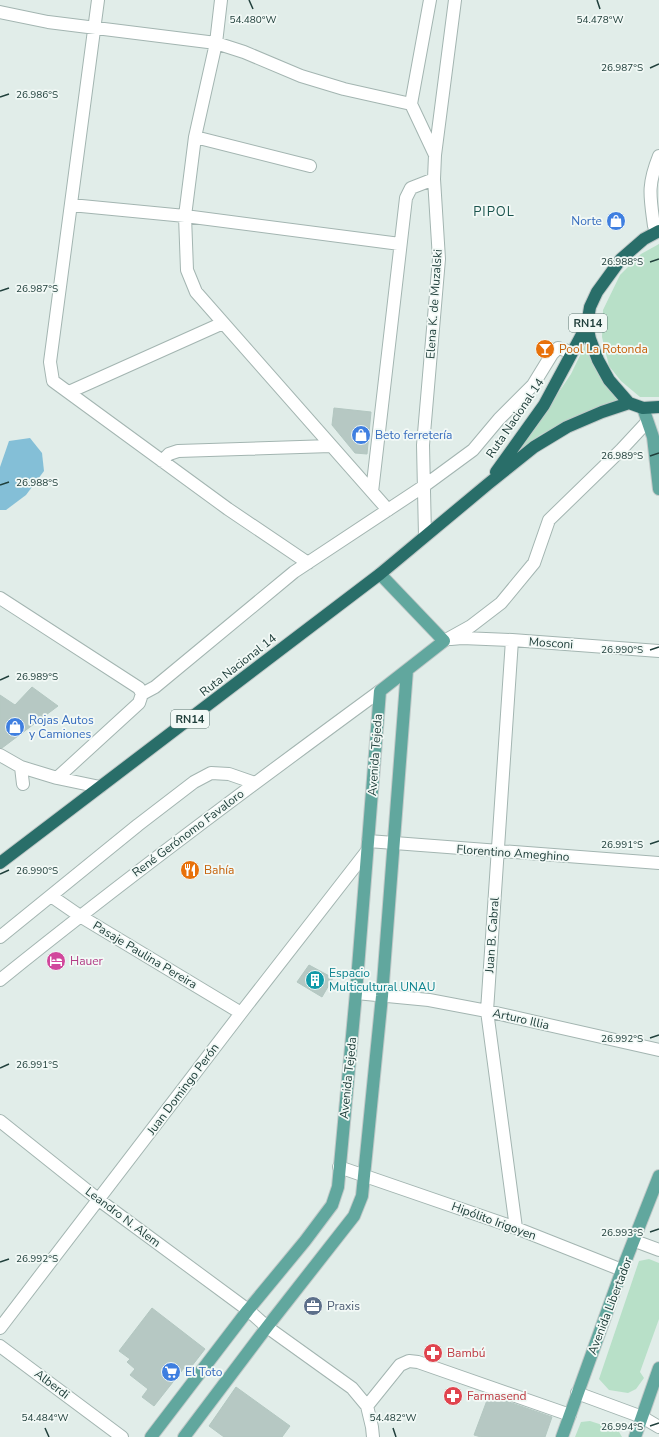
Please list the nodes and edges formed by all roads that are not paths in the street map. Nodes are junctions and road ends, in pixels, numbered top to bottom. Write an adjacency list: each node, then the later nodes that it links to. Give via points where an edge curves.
1 (98, 0): 6 (street)
2 (221, 0): 7 (street)
3 (430, 0): 8 (street)
4 (455, 0): 10 (street, Elena K. de Muzalski)
5 (0, 12): 6 (street)
6 (95, 28): 7 (street); 14 (street)
7 (216, 43): 8 (street, via 301,76); 9 (street)
8 (411, 104): 10 (street)
9 (196, 137): 12 (street); 15 (street)
10 (436, 155): 13 (street, Elena K. de Muzalski)
11 (659, 156): 16 (street, via 652,173 649,193)
12 (310, 166)
13 (434, 179): 17 (street, via 411,188 406,198); 29 (street, Elena K. de Muzalski, via 439,259 423,445)
14 (71, 205): 15 (street); 21 (street, via 50,362 53,381)
15 (185, 216): 17 (street); 18 (street, via 187,270 196,292)
16 (657, 226): 19 (highway, Ruta Nacional 14 / RN14, via 621,259 597,292 590,307)
17 (400, 244): 31 (street)
18 (223, 323): 21 (street); 26 (street)
19 (587, 325): 20 (highway, Ruta Nacional 14 / RN14); 22 (highway, Ruta Nacional 14 / RN14, via 590,339 605,373)
20 (571, 352): 28 (highway, Ruta Nacional 14 / RN14, via 544,404); 29 (street, via 558,348 533,385 473,450)
21 (69, 392): 27 (street)
22 (629, 403): 24 (highway, Ruta Nacional 14 / RN14); 28 (highway, Ruta Nacional 14 / RN14, via 567,427 534,447)
23 (659, 407): 24 (highway, Ruta Nacional 14 / RN14)
24 (643, 408): 25 (main road)
25 (647, 422): 30 (main road, via 653,437); 37 (street, via 549,520 534,564 501,604 471,626)
26 (331, 446): 27 (street, via 178,451); 31 (street)
27 (162, 460): 34 (street)
28 (488, 484): 33 (highway, Ruta Nacional 14 / RN14)
29 (424, 486): 32 (street); 33 (street, Elena K. de Muzalski)
30 (659, 489)
31 (372, 492): 32 (street)
32 (388, 510): 34 (street)
33 (425, 536): 35 (highway, Ruta Nacional 14 / RN14)
34 (308, 563): 42 (street, via 155,687)
35 (380, 574): 37 (main road); 48 (highway, Ruta Nacional 14 / RN14)
36 (0, 598): 42 (street, via 139,688)
37 (444, 640): 38 (street, Mosconi); 40 (main road)
38 (512, 640): 39 (street, Mosconi); 51 (street, Juan B. Cabral)
39 (659, 651)
40 (407, 670): 41 (main road); 49 (main road, Avenida Tejeda)
41 (380, 691): 46 (street, René Gerónomo Favaloro); 50 (main road, Avenida Tejeda)
42 (142, 694): 45 (street, via 138,703)
43 (0, 755): 44 (street)
44 (22, 767): 45 (street); 47 (street)
45 (57, 778): 48 (street)
46 (254, 783): 54 (street, via 229,774 211,773 194,782); 55 (street, René Gerónomo Favaloro)
47 (23, 784)
48 (100, 787): 52 (highway, Ruta Nacional 14 / RN14)
49 (394, 843): 50 (street, Florentino Ameghino); 51 (street, Florentino Ameghino); 59 (main road, Avenida Tejeda)
50 (367, 846): 58 (main road, Avenida Tejeda); 61 (street, Juan Domingo Perón)
51 (498, 852): 53 (street, Florentino Ameghino); 60 (street, Juan B. Cabral)
52 (0, 863)
53 (659, 863)
54 (51, 896): 55 (street, Pasaje Paulina Pereira); 56 (street)
55 (80, 916): 57 (street, René Gerónomo Favaloro); 61 (street, Pasaje Paulina Pereira)
56 (0, 937)
57 (0, 980)
58 (356, 993): 59 (street, Arturo Illia); 64 (main road, Avenida Tejeda)
59 (382, 996): 60 (street, Arturo Illia, via 430,1000); 65 (main road, Avenida Tejeda)
60 (487, 1011): 62 (street, Arturo Illia); 68 (street, Juan B. Cabral)
61 (241, 1013): 67 (street, Juan Domingo Perón)
62 (659, 1050)
63 (0, 1121): 67 (street, Leandro N. Alem)
64 (339, 1166): 65 (street, Hipólito Irigoyen); 72 (main road, Avenida Tejeda, via 338,1187 332,1205)
65 (364, 1175): 68 (street, Hipólito Irigoyen); 73 (main road, Avenida Tejeda, via 362,1196 354,1216)
66 (659, 1176): 69 (main road, Avenida Libertador)
67 (99, 1200): 72 (street, Leandro N. Alem); 74 (street, Juan Domingo Perón)
68 (516, 1228): 71 (street, Hipólito Irigoyen)
69 (634, 1241): 70 (street); 71 (main road, Avenida Libertador)
70 (659, 1250)
71 (622, 1270): 77 (main road, Avenida Libertador)
72 (248, 1310): 73 (street, Leandro N. Alem); 83 (main road, Avenida Tejeda)
73 (268, 1326): 78 (street, via 352,1388); 84 (main road, Avenida Tejeda)
74 (0, 1328)
75 (0, 1346): 82 (street, Alberdi)
76 (659, 1368): 80 (main road)
77 (577, 1393): 79 (main road, Avenida Libertador); 80 (street)
78 (367, 1406): 79 (street, via 400,1365 409,1361); 85 (street)
79 (570, 1415): 86 (main road, Avenida Libertador)
80 (642, 1417): 81 (street); 87 (main road)
81 (659, 1427)
82 (122, 1437)
83 (151, 1437)
84 (184, 1437)
85 (373, 1437)
86 (562, 1437)
87 (635, 1437)

